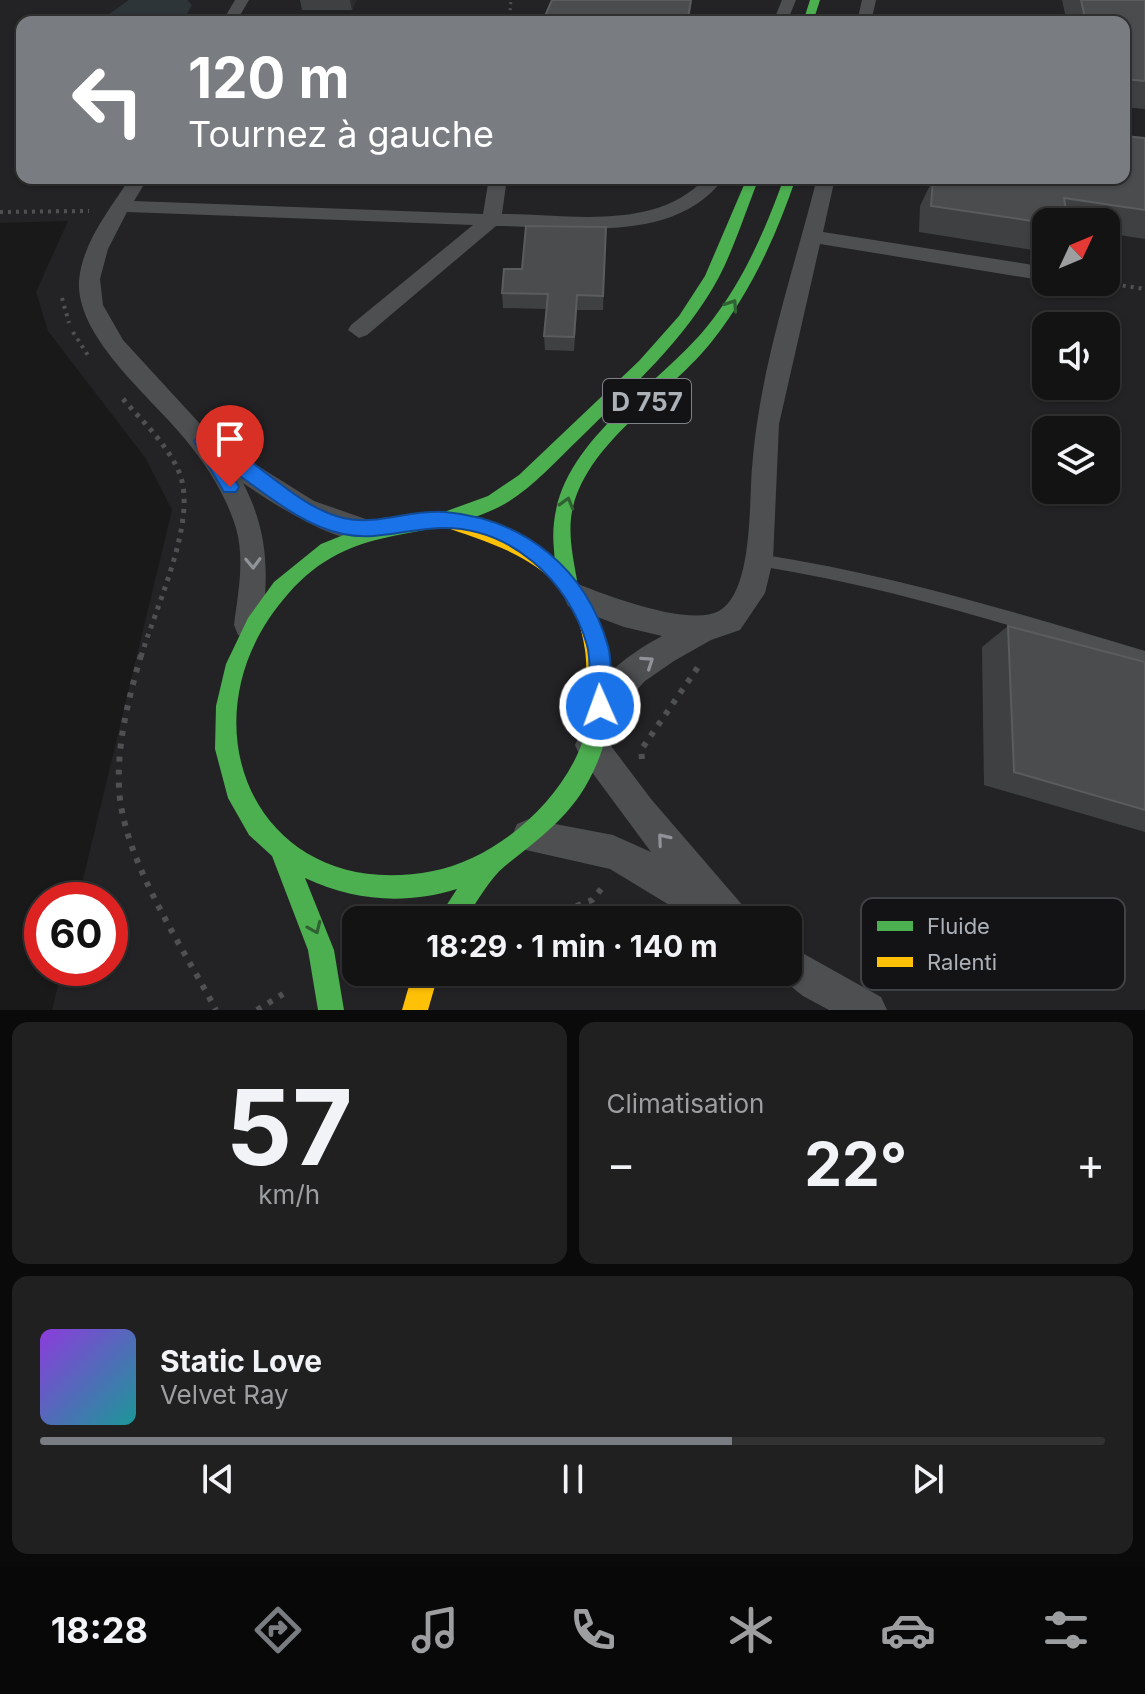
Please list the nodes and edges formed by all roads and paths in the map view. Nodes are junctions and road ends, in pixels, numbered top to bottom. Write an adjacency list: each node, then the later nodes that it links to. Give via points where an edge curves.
1 (136, 184): 8 (street)
2 (497, 184): 11 (street)
3 (710, 184): 11 (street, via 672,212 633,220)
4 (751, 184): 22 (main road, D 757, via 735,228 695,304 645,365 525,480 494,501)
5 (788, 184): 25 (main road, D 757, one-way to 5, via 563,512 575,481 705,341 746,283)
6 (825, 184): 13 (street)
7 (99, 200): 9 (path)
8 (123, 206): 11 (street); 21 (street, via 92,270 95,309 114,345)
9 (92, 211): 10 (path); 12 (path)
10 (0, 212)
11 (491, 220): 18 (street)
12 (87, 221)
13 (812, 236): 14 (street); 24 (street, via 767,424)
14 (1032, 272)
15 (1120, 285): 16 (path)
16 (1145, 289)
17 (62, 293): 19 (path, via 78,344)
18 (359, 330)
19 (97, 368)
20 (117, 392): 42 (path, via 176,464 185,516 143,647 122,744 119,790 126,830)
21 (202, 441): 23 (street, via 312,514); 27 (street, one-way to 27, via 250,530 254,585)
22 (445, 520): 23 (main road); 25 (main road, via 491,528 532,549)
23 (368, 531): 27 (main road, via 300,569 270,598)
24 (759, 560): 26 (street, via 751,593); 28 (lane, via 959,603)
25 (572, 589): 26 (street, via 629,617); 29 (main road, via 598,648)
26 (717, 625): 29 (street, one-way to 26, via 634,671); 31 (path, via 641,750)
27 (247, 632): 34 (main road, via 228,677 222,726 228,774 249,820)
28 (1145, 659)
29 (600, 706): 30 (main road)
30 (591, 745): 32 (main road, via 567,793); 39 (street, one-way to 30)
31 (643, 762)
32 (529, 836): 33 (street); 35 (main road)
33 (613, 852): 37 (path, via 605,888); 38 (street)
34 (284, 856): 35 (main road, via 347,886 376,887 421,888); 43 (main road, one-way to 43, via 321,941)
35 (492, 863): 36 (main road)
36 (460, 906)
37 (576, 906)
38 (706, 906)
39 (717, 906)
40 (802, 973): 45 (street)
41 (422, 986): 44 (main road)
42 (216, 1010)
43 (331, 1010)
44 (415, 1010)
45 (868, 1010)

